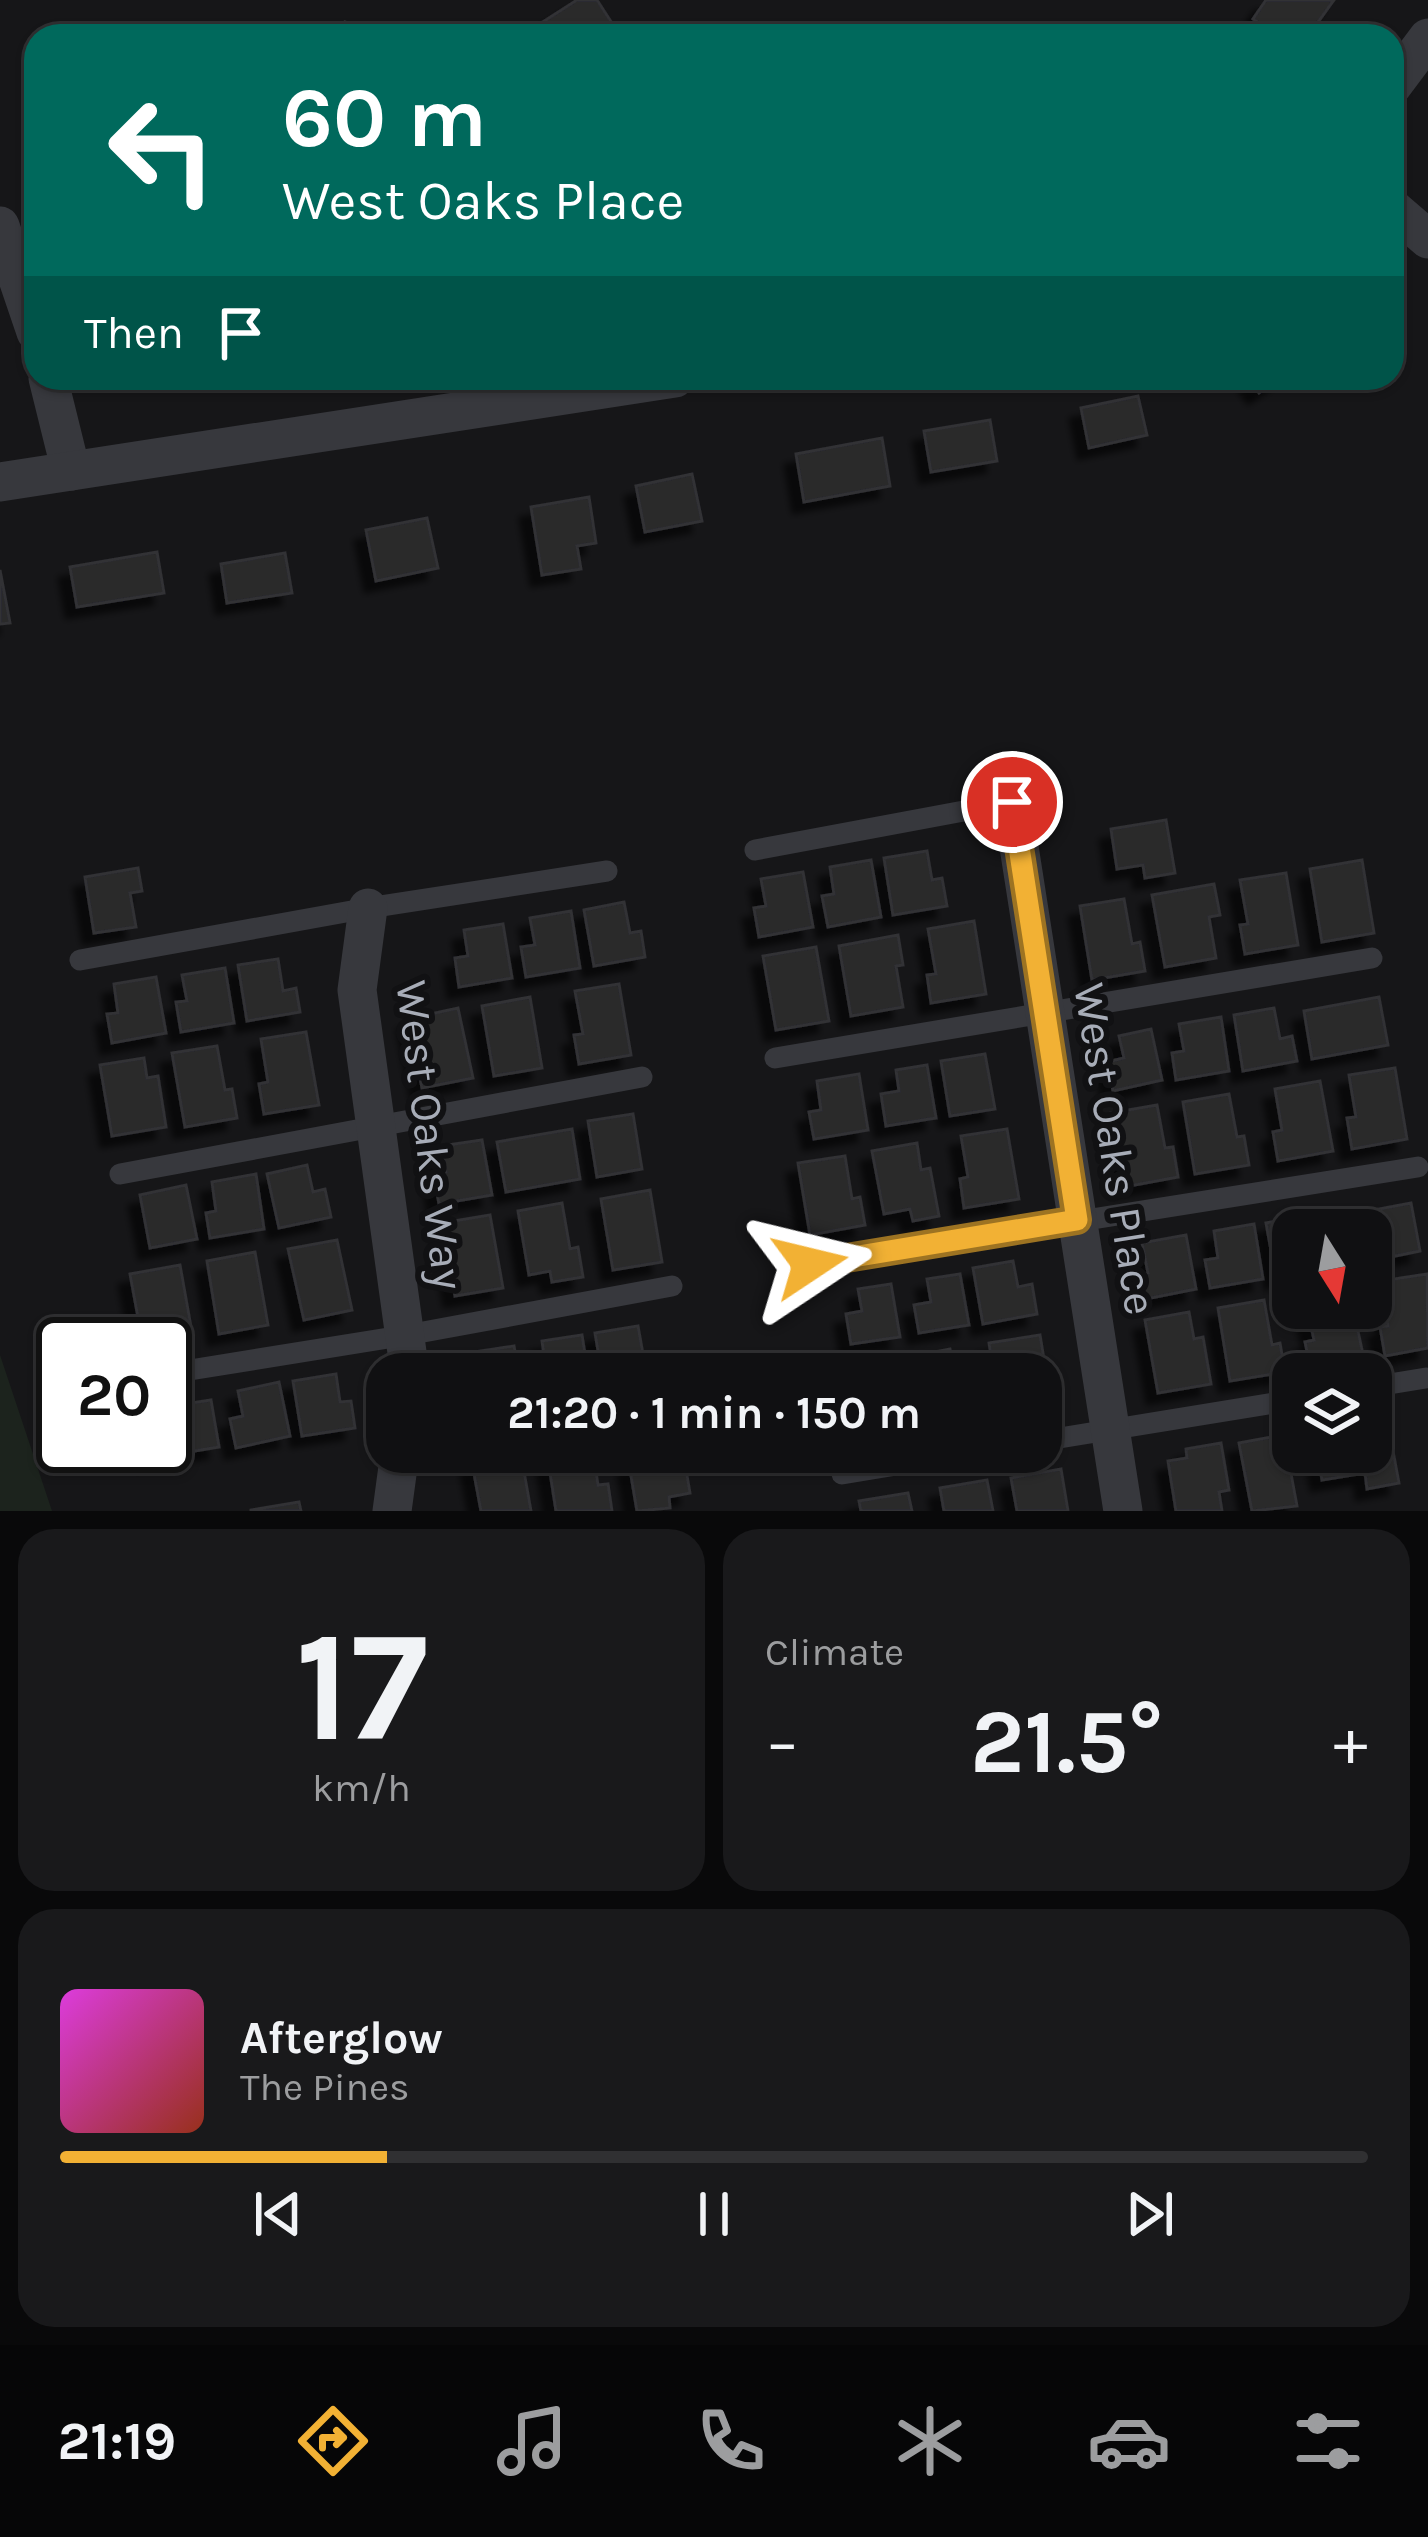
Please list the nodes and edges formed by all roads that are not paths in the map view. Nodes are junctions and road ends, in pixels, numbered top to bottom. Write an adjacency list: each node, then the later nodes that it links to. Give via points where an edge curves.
1 (1428, 38): 2 (street)
2 (1404, 70)
3 (1404, 218): 5 (street)
4 (0, 226): 6 (street)
5 (1428, 239)
6 (24, 297)
7 (51, 390): 9 (street)
8 (597, 390): 9 (street)
9 (71, 471): 10 (street)
10 (0, 482)
11 (1012, 802): 12 (lane); 17 (street, West Oaks Place)
12 (755, 850)
13 (607, 871): 14 (lane)
14 (368, 908): 16 (lane); 20 (street, West Oaks Way, via 357,990)
15 (1372, 958): 17 (lane)
16 (80, 960)
17 (1044, 1011): 18 (lane); 23 (street, West Oaks Place)
18 (775, 1058)
19 (642, 1078): 20 (lane)
20 (377, 1129): 22 (lane); 26 (street, West Oaks Way)
21 (1418, 1167): 23 (lane)
22 (120, 1174)
23 (1077, 1220): 24 (lane); 33 (street, West Oaks Place)
24 (810, 1264)
25 (672, 1286): 27 (lane)
26 (409, 1353)
27 (413, 1353)
28 (366, 1358): 29 (lane)
29 (192, 1372)
30 (1426, 1378): 31 (lane)
31 (1392, 1384)
32 (1272, 1403): 33 (lane)
33 (1110, 1430): 34 (lane); 39 (street, West Oaks Place)
34 (1062, 1438)
35 (397, 1473): 38 (street)
36 (848, 1473): 37 (lane)
37 (842, 1474)
38 (392, 1511)
39 (1123, 1511)

